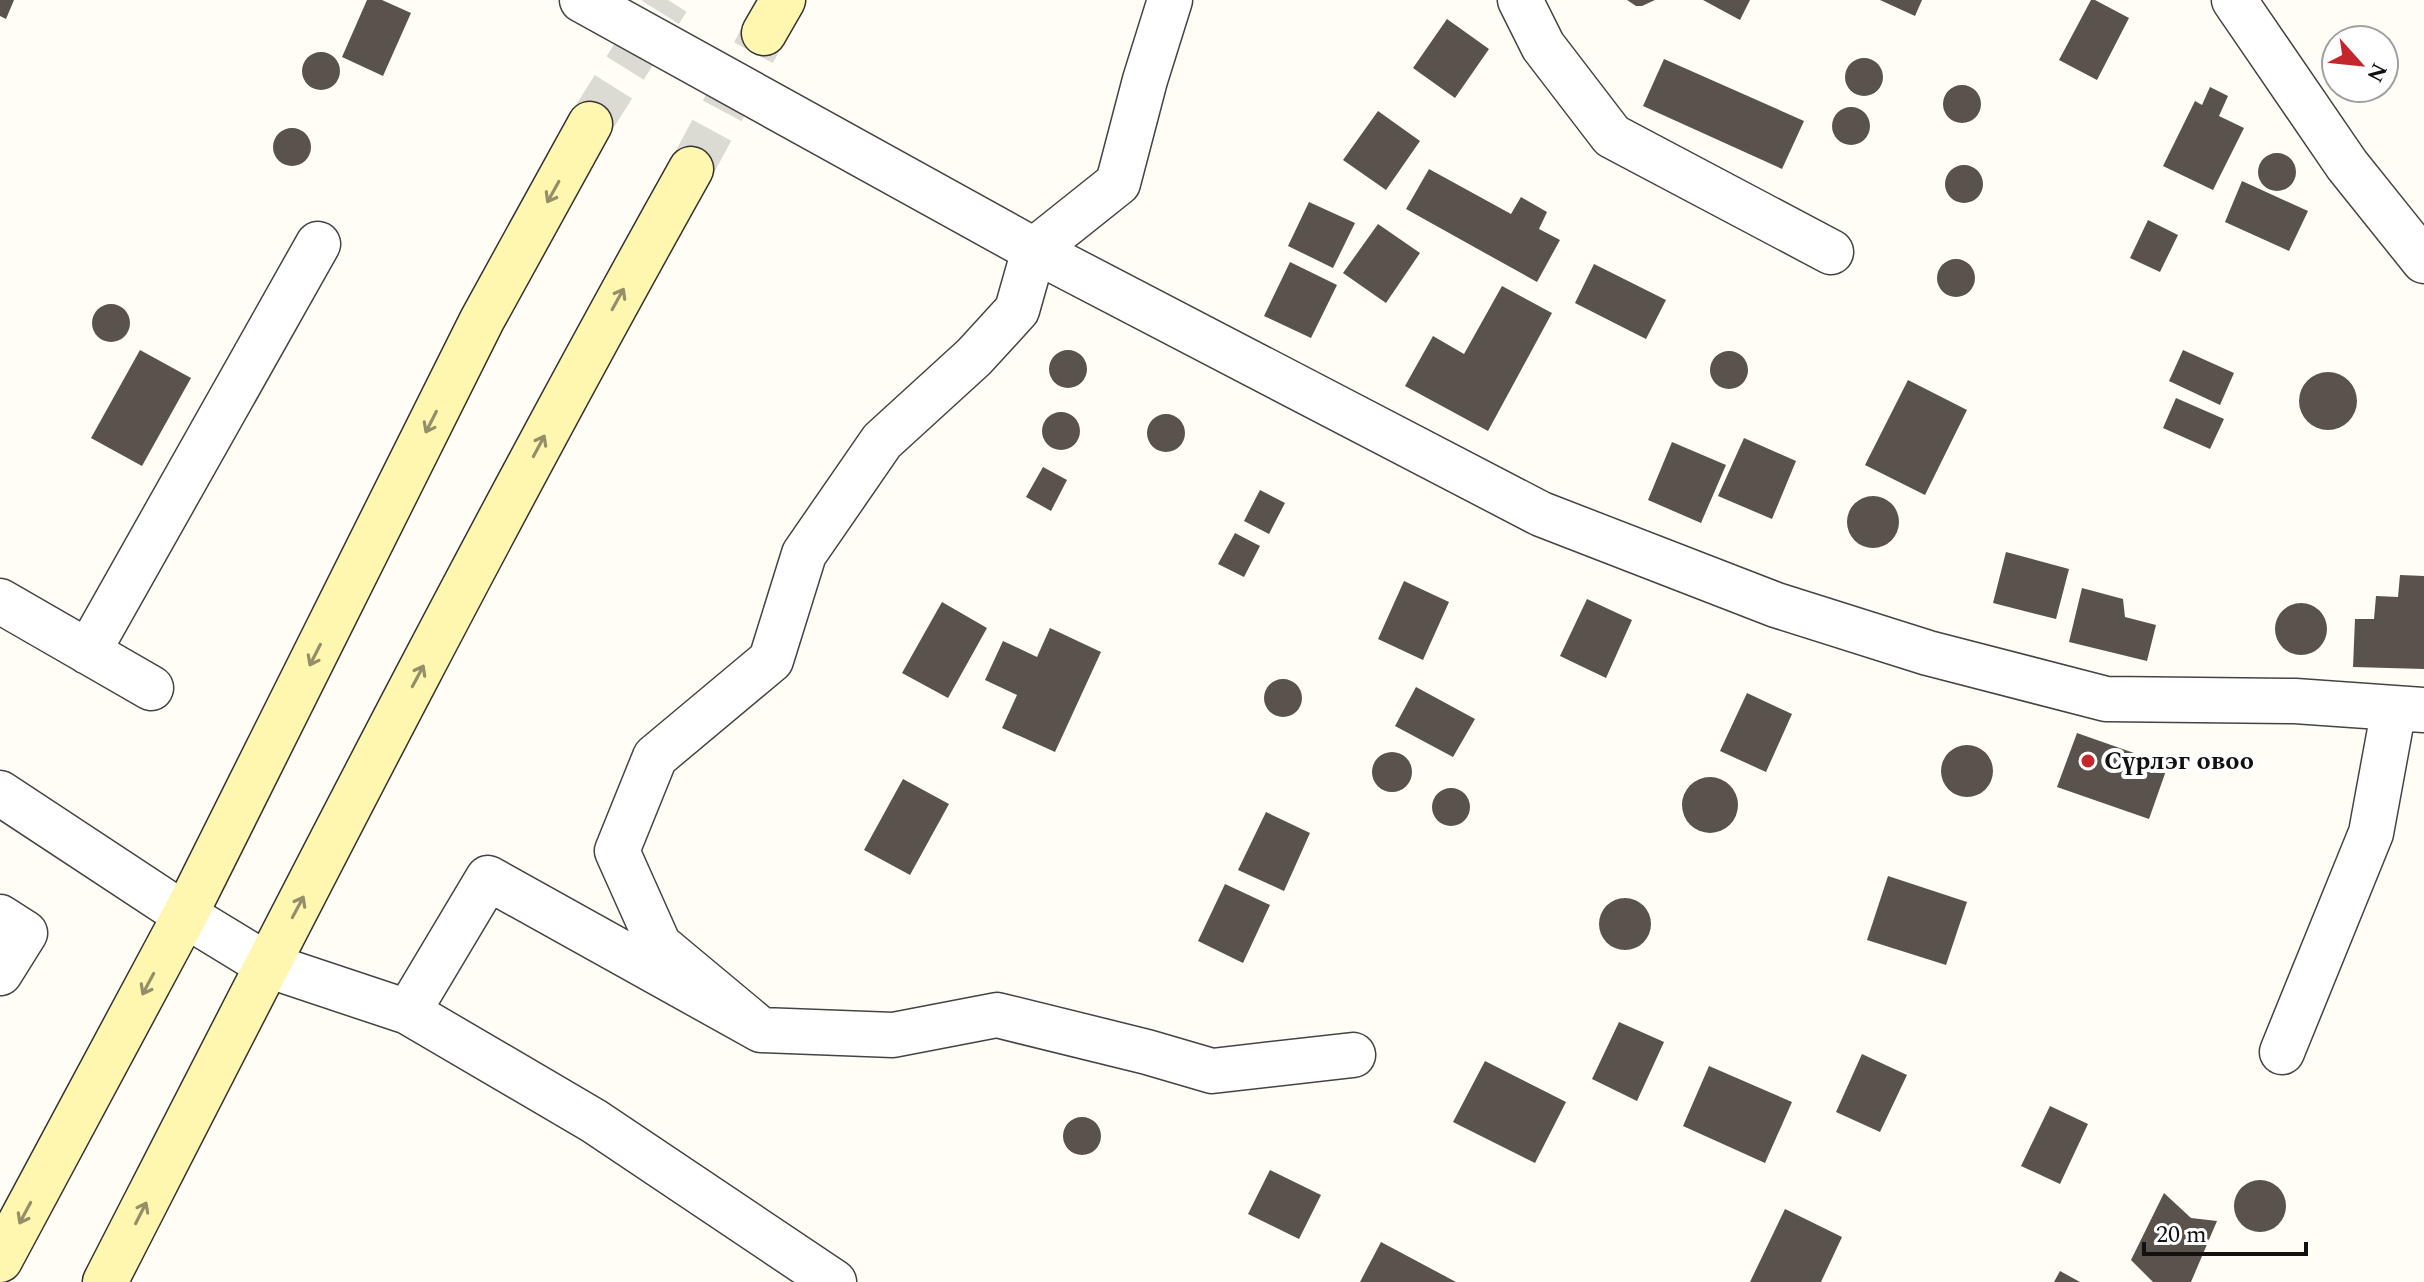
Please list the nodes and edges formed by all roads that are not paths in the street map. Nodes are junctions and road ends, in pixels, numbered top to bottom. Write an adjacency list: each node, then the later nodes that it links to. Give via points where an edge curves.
1 (582, 0): 8 (street)
2 (1170, 0): 8 (street, via 1118,183)
3 (1520, 0): 9 (street, via 1543,46 1612,136)
4 (2234, 0): 10 (street, via 2347,165)
5 (590, 124): 16 (main road, one-way to 16, via 482,320)
6 (691, 169): 18 (main road, one-way to 6, via 580,367)
7 (318, 244): 12 (street)
8 (1034, 250): 14 (street, via 1541,514 1776,605 1928,653 2106,699 2295,701); 21 (street, via 1017,310 882,441 804,554 771,660 655,757 617,851 659,945)
9 (1831, 252)
10 (2424, 261)
11 (0, 601): 12 (street)
12 (88, 652): 13 (street)
13 (151, 688)
14 (2409, 709): 22 (street, via 2371,833)
15 (0, 793): 16 (street)
16 (185, 915): 18 (street); 24 (main road, one-way to 24)
17 (0, 917): 19 (street, via 25,933)
18 (267, 965): 20 (street); 25 (main road, one-way to 18)
19 (0, 973)
20 (408, 1012): 21 (street, via 488,878); 26 (street, via 594,1121)
21 (761, 1030): 23 (street, via 893,1035 997,1015 1212,1071)
22 (2282, 1052)
23 (1353, 1055)
24 (0, 1260)
25 (105, 1282)
26 (834, 1282)

